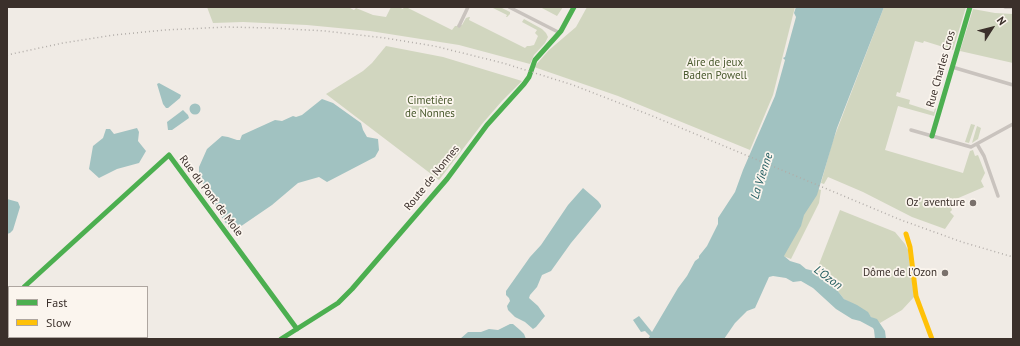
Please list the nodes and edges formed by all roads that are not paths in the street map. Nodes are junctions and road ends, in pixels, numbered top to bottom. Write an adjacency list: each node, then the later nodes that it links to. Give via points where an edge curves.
1 (468, 7): 7 (street)
2 (509, 7): 8 (street)
3 (574, 7): 8 (street, Route de Nonnes)
4 (970, 7): 9 (street, Rue Charles Cros)
5 (1005, 7): 6 (street)
6 (1013, 7)
7 (459, 26)
8 (560, 33): 18 (street, Route de Nonnes, via 537,56 524,84 486,125 447,179 352,289 338,303)
9 (952, 66): 10 (street); 13 (street, Rue Charles Cros)
10 (1013, 84)
11 (1013, 124): 14 (street)
12 (911, 130): 13 (street)
13 (932, 136): 14 (street, via 970,147)
14 (977, 144): 15 (street)
15 (998, 196)
16 (906, 234): 20 (street, via 916,296)
17 (25, 286): 18 (street, Rue du Pont de Mole, via 169,155)
18 (297, 329): 19 (street, Route de Nonnes)
19 (280, 339)
20 (932, 339)

